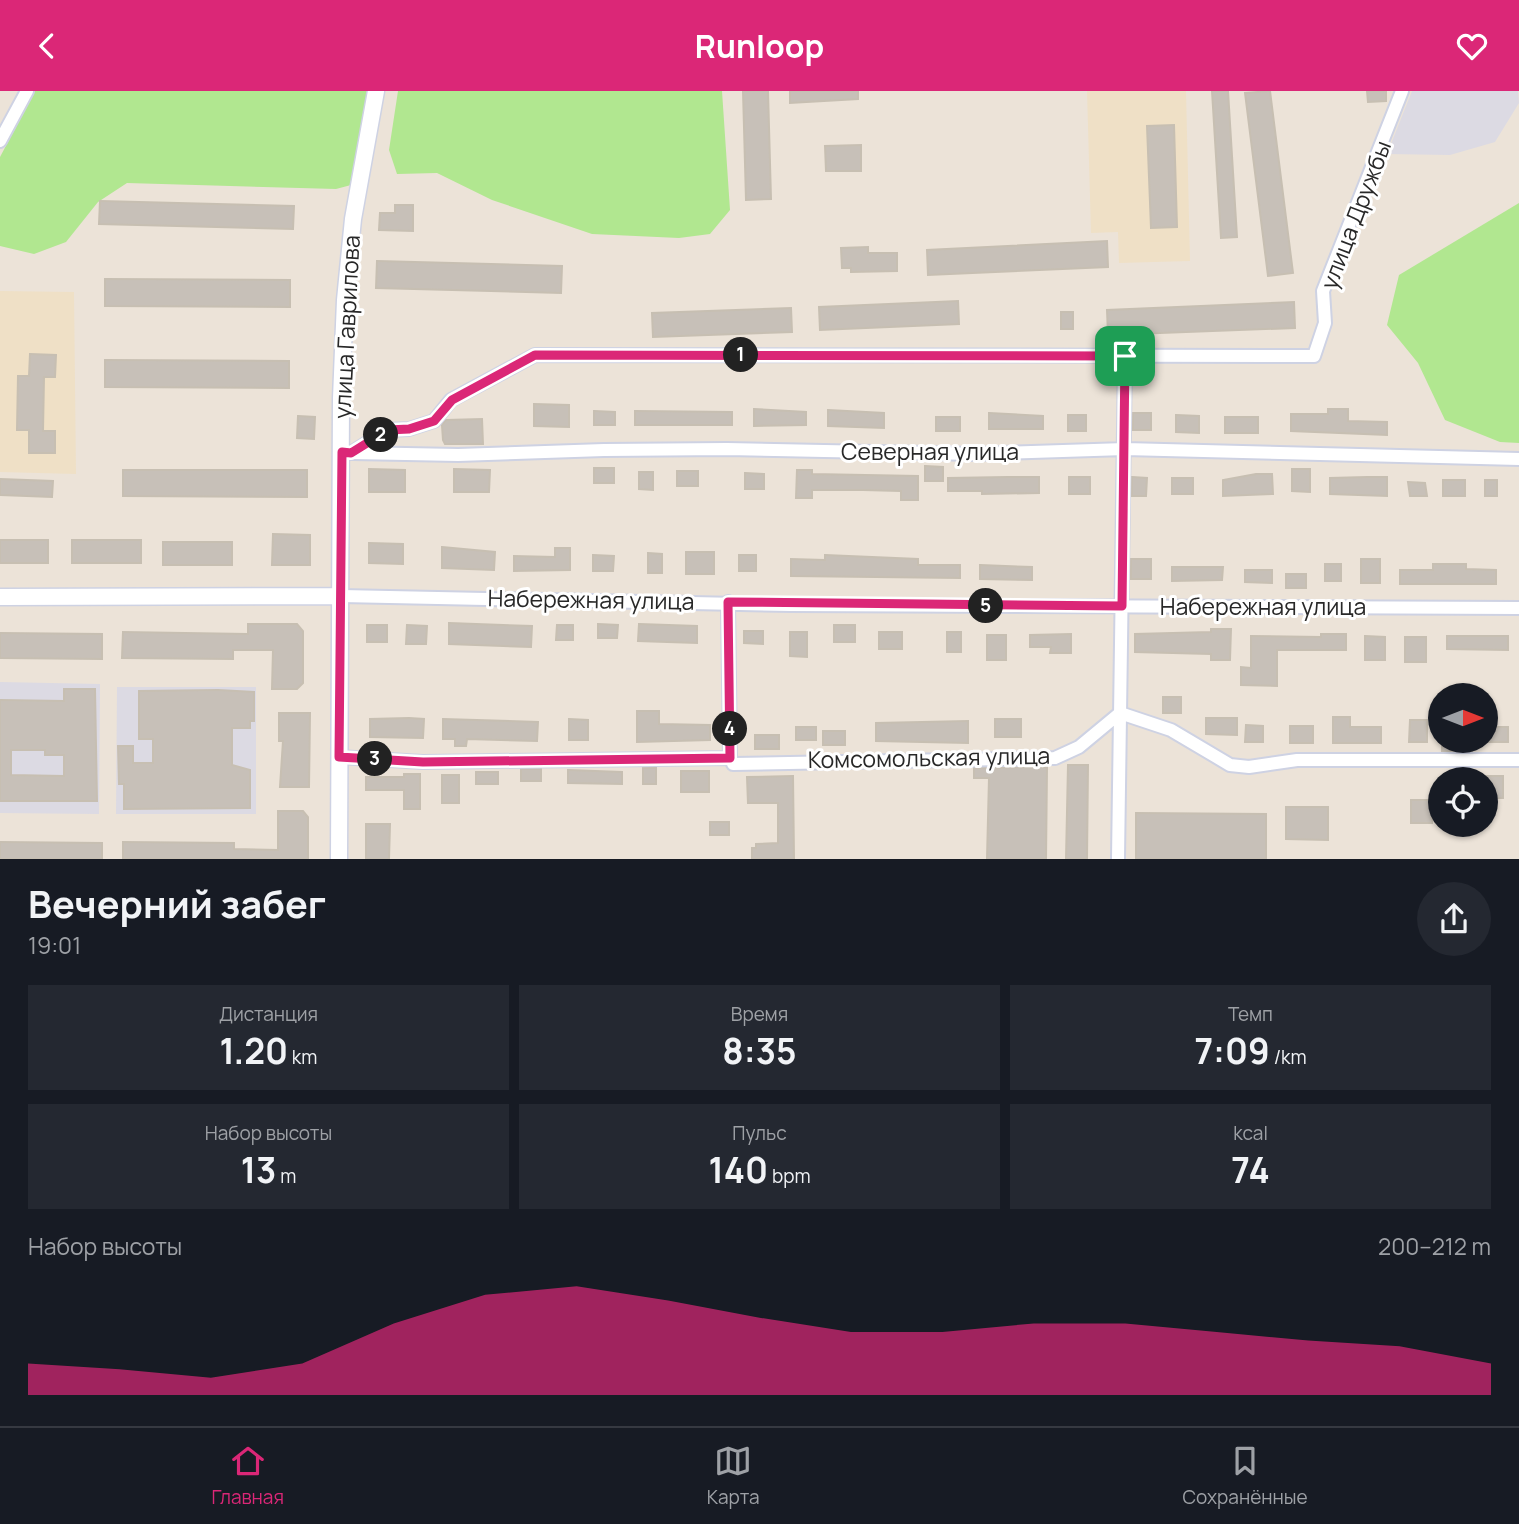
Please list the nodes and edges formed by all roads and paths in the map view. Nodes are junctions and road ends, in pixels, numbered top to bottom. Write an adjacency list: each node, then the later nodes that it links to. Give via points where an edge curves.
1 (27, 91): 4 (street)
2 (376, 91): 7 (street, улица Гаврилова, via 353,219 345,300)
3 (1402, 91): 5 (street, улица Дружбы, via 1323,291 1325,323 1314,356)
4 (0, 141)
5 (1125, 356): 6 (street); 7 (street, улица Дружбы, via 535,355 452,400 434,421 388,430)
6 (1125, 449): 7 (street, Северная улица, via 974,454 727,449); 8 (street, Северная улица); 12 (street)
7 (346, 453): 9 (street, улица Гаврилова)
8 (1519, 459)
9 (341, 596): 10 (street, Набережная улица); 11 (street, Набережная улица); 15 (street, улица Гаврилова)
10 (0, 597)
11 (728, 602): 12 (street, Набережная улица); 17 (street)
12 (1122, 606): 13 (street, Набережная улица); 14 (street)
13 (1519, 608)
14 (1120, 713): 16 (street, via 1171,730 1230,765 1297,760); 17 (street, Комсомольская улица, via 1079,747 1055,758); 19 (street)
15 (339, 757): 17 (street, Комсомольская улица, via 423,762); 18 (street, улица Гаврилова)
16 (1519, 760)
17 (732, 761)
18 (339, 859)
19 (1118, 859)

